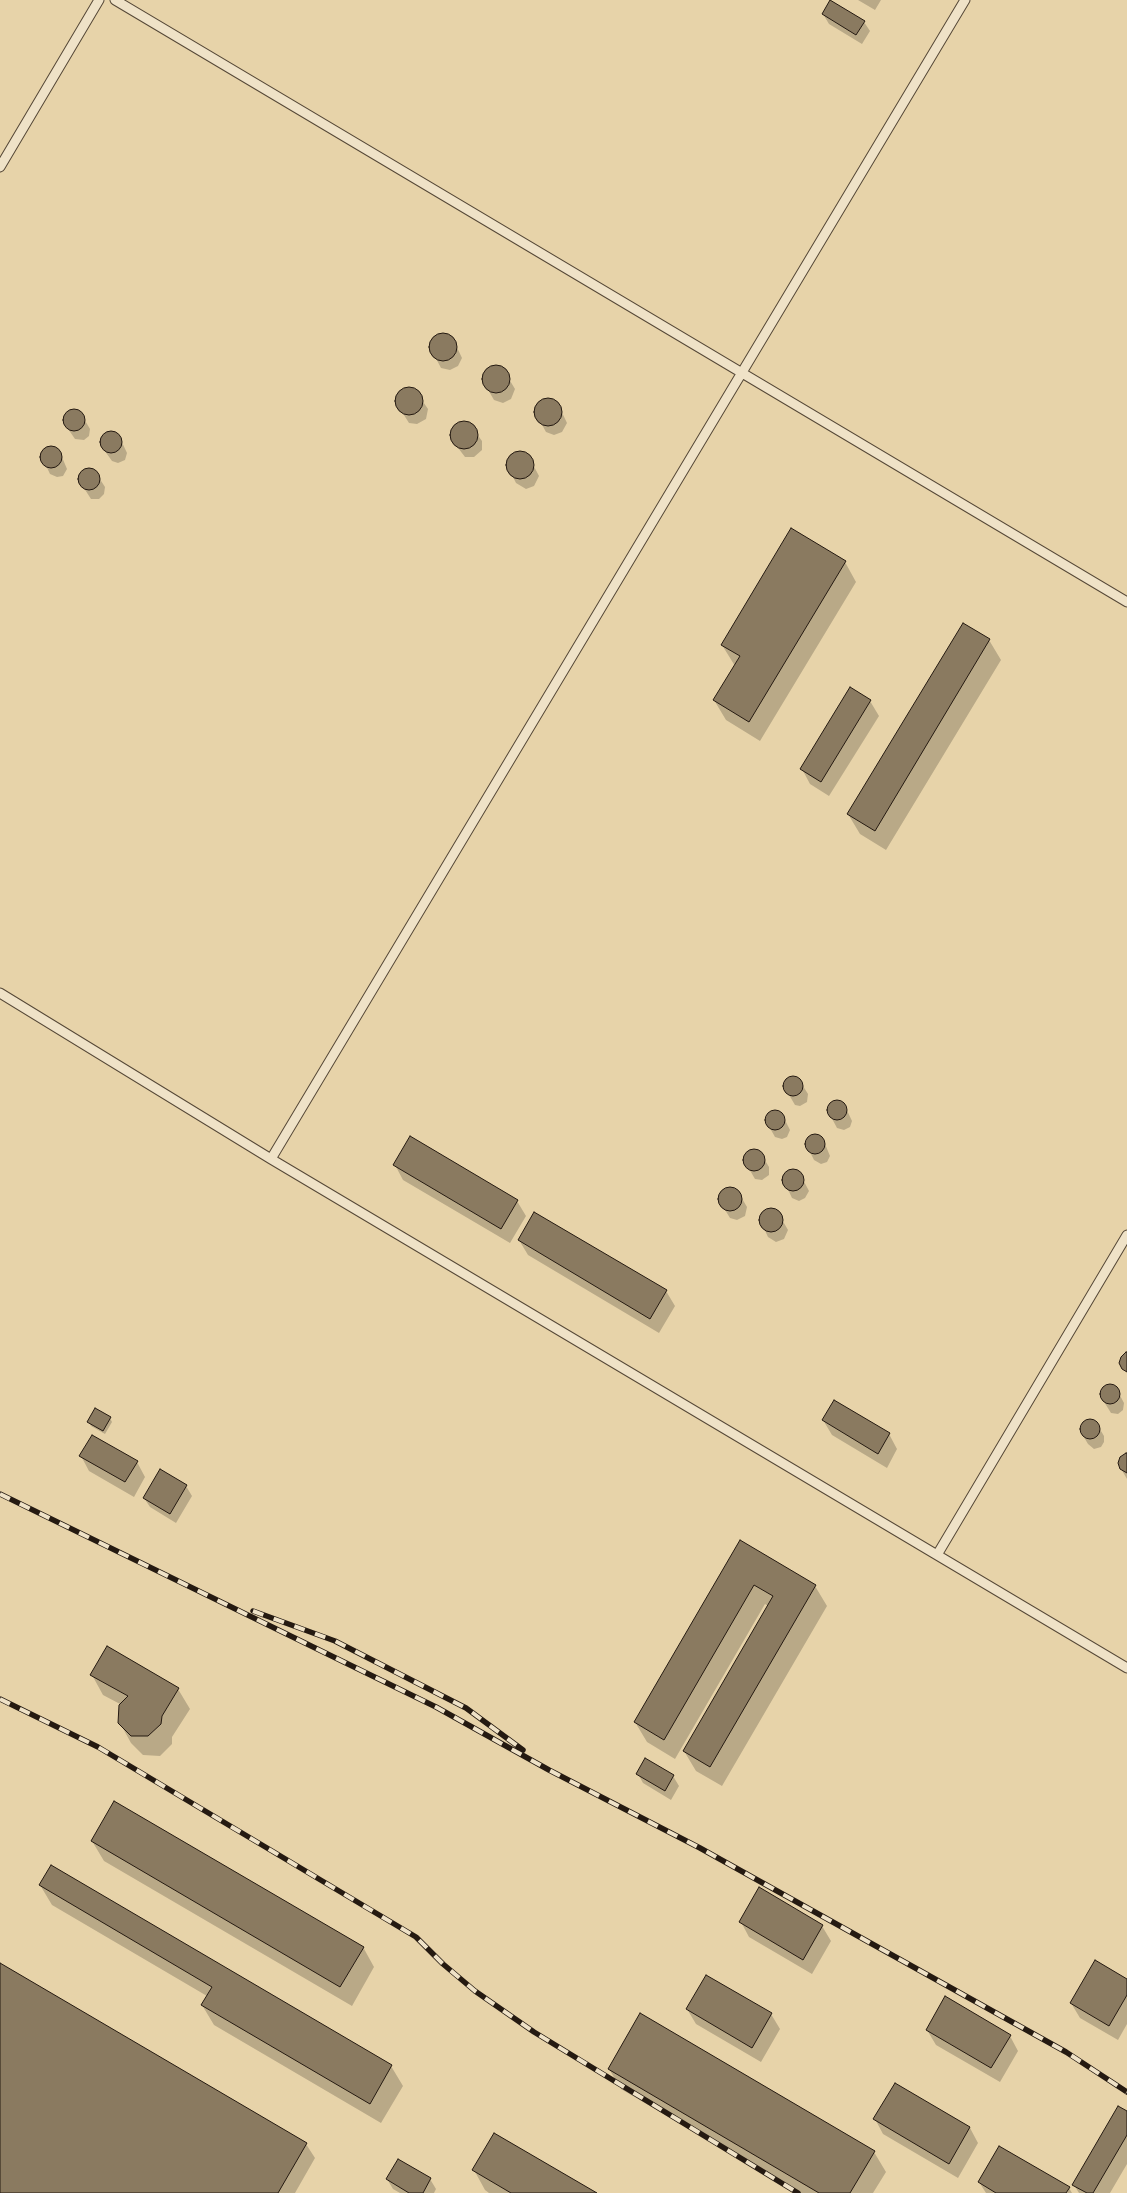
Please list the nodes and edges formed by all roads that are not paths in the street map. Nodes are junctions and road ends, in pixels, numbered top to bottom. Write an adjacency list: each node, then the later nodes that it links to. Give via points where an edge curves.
1 (99, 0): 4 (lane)
2 (115, 0): 5 (lane)
3 (965, 0): 5 (lane)
4 (0, 167)
5 (742, 373): 6 (lane); 8 (lane)
6 (1127, 602)
7 (0, 993): 8 (lane)
8 (271, 1159): 10 (lane)
9 (1127, 1235): 10 (lane)
10 (937, 1555): 11 (lane)
11 (1127, 1668)

